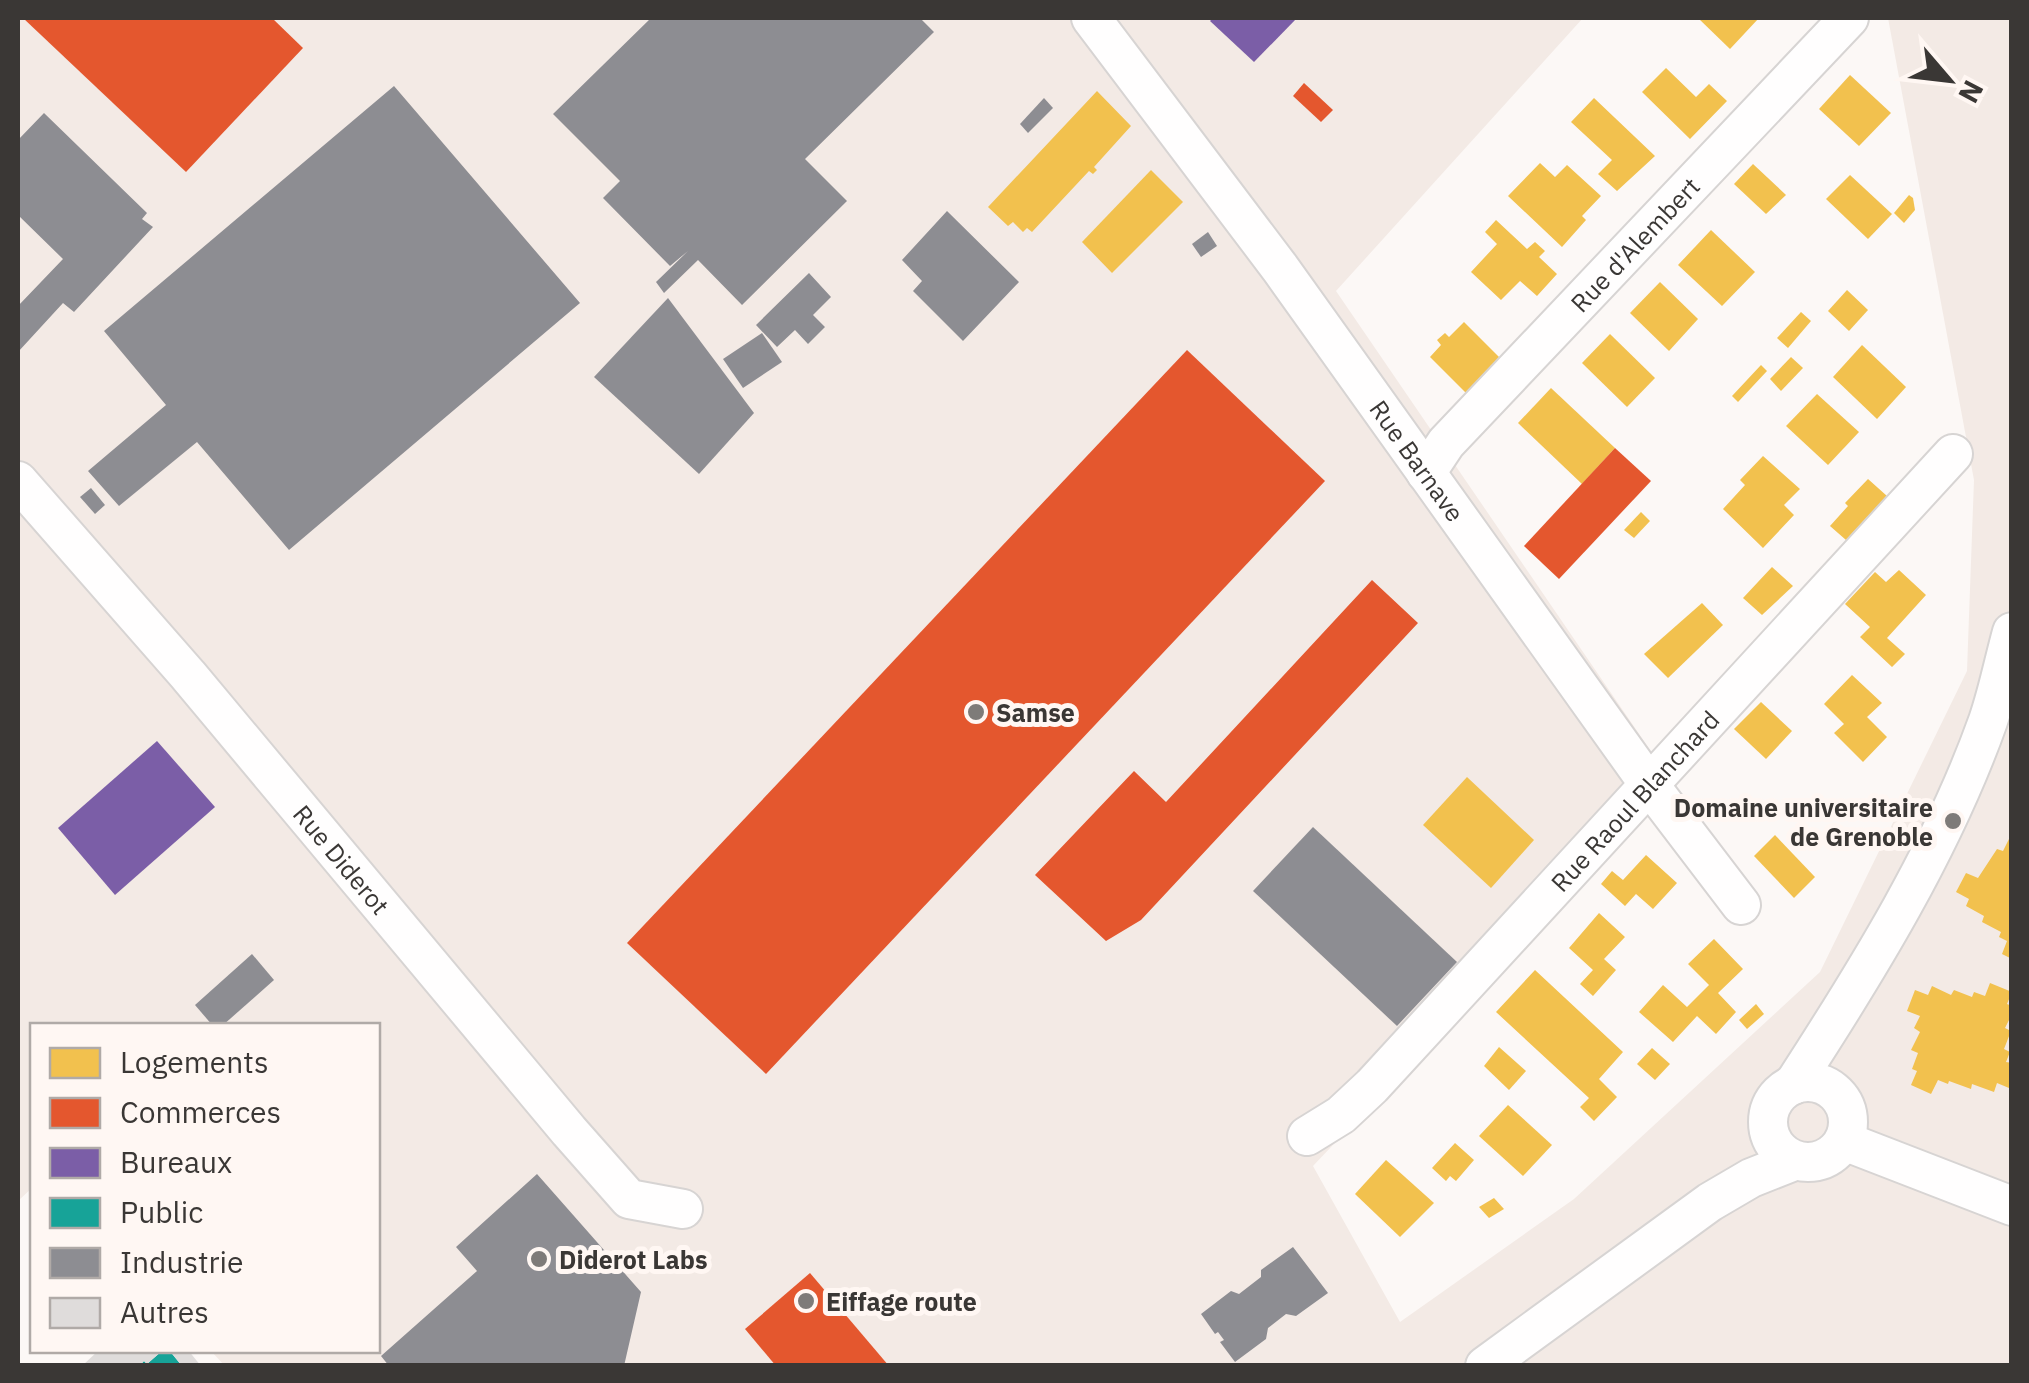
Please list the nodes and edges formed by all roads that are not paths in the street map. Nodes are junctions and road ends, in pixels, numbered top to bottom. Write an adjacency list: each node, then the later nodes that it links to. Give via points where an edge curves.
1 (1091, 18): 4 (street, Rue Barnave)
2 (1849, 18): 4 (street, Rue d'Alembert, via 1446,444)
3 (1953, 454): 7 (street, Rue Raoul Blanchard)
4 (1426, 474): 7 (street, Rue Barnave)
5 (18, 481): 17 (street, Rue Diderot, via 629,1199)
6 (2012, 632): 9 (street, via 1988,720 1938,836)
7 (1648, 783): 8 (street, Rue Barnave); 13 (street, Rue Raoul Blanchard, via 1372,1086)
8 (1741, 905)
9 (1845, 1008): 10 (street); 11 (street)
10 (1793, 1085): 11 (street); 12 (street, via 1774,1100)
11 (1830, 1088): 14 (street, via 1846,1106)
12 (1769, 1132): 15 (street); 18 (street)
13 (1307, 1136)
14 (1844, 1140): 15 (street, via 1820,1161); 16 (street)
15 (1794, 1160): 18 (street, via 1710,1202)
16 (2012, 1206)
17 (683, 1208)
18 (1601, 1282): 19 (street)
19 (1485, 1366)

